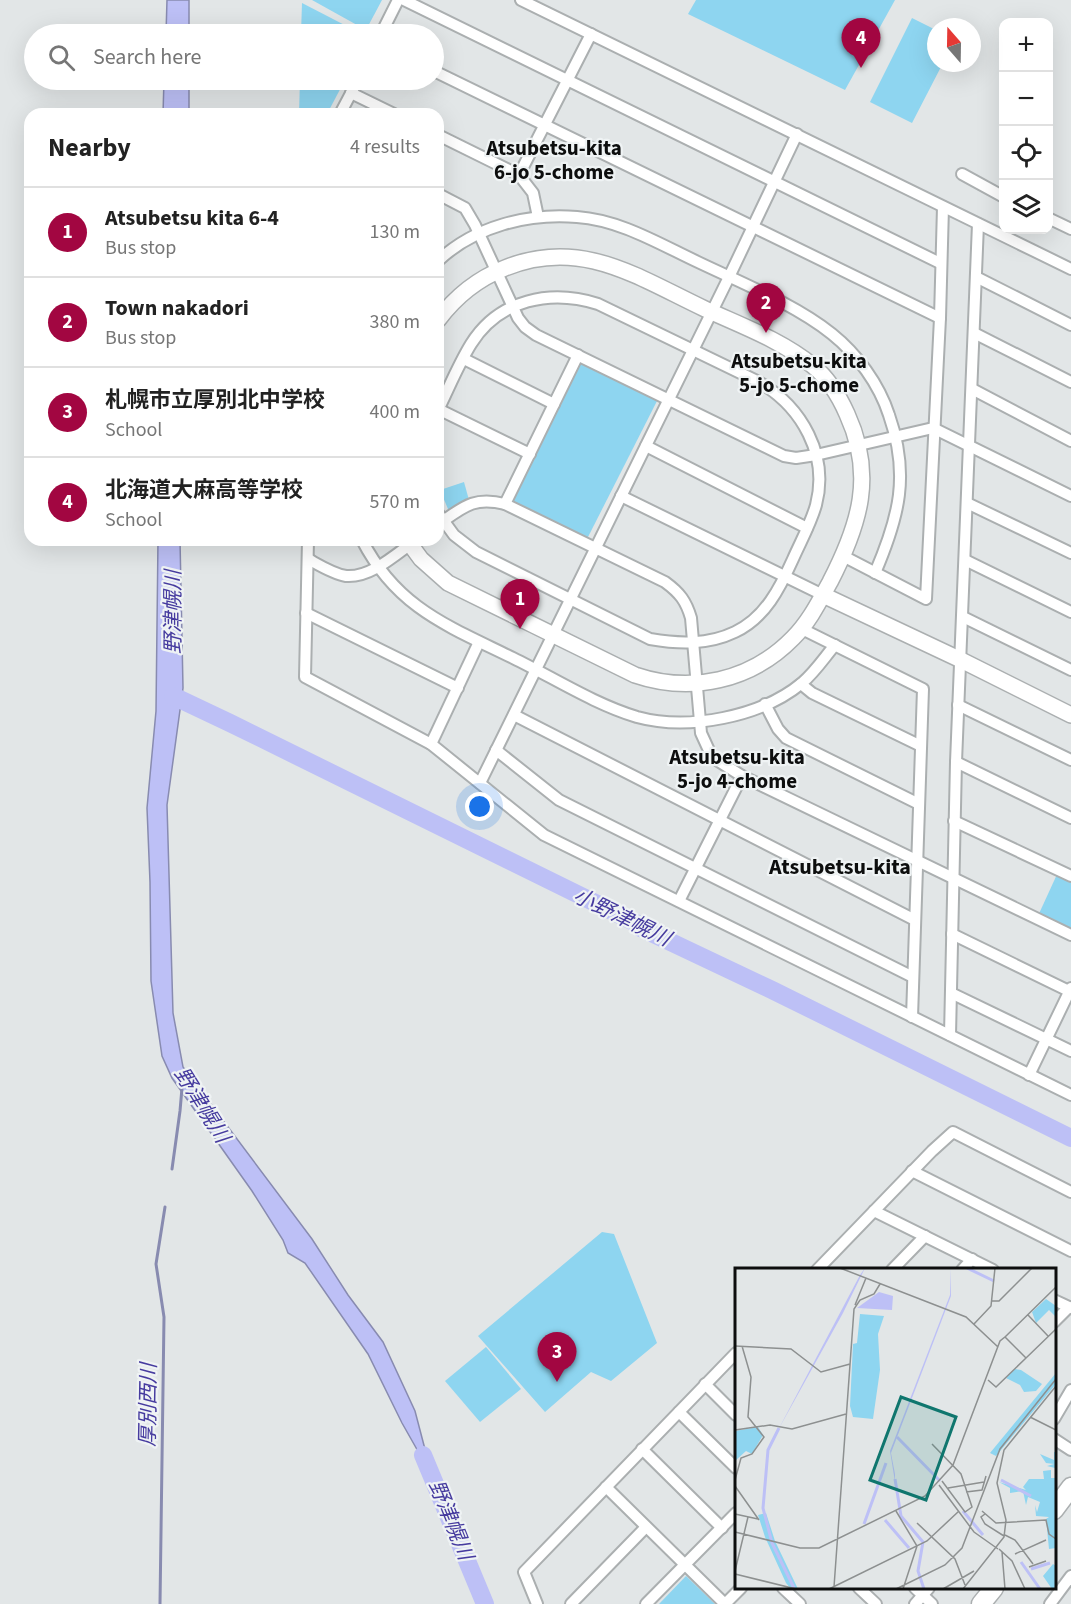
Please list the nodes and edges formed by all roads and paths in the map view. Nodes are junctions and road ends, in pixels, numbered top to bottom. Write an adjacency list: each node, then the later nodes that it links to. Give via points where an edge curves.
1 (398, 0): 4 (street)
2 (404, 0): 7 (street)
3 (521, 0): 5 (street)
4 (386, 24)
5 (591, 34): 7 (street); 13 (street)
6 (444, 76): 12 (street)
7 (568, 80): 12 (street); 17 (street)
8 (353, 90): 9 (street)
9 (351, 93): 10 (street); 11 (street)
10 (343, 108)
11 (382, 108)
12 (545, 126): 16 (street); 24 (street)
13 (797, 135): 17 (street); 20 (street)
14 (444, 138): 16 (street)
15 (962, 174): 18 (street)
16 (519, 175): 21 (street, via 533,192)
17 (773, 182): 24 (street); 28 (street)
18 (999, 194)
19 (444, 197): 26 (street, via 465,208)
20 (943, 207): 23 (street); 28 (street)
21 (538, 217): 26 (street); 31 (street, via 580,217 623,227)
22 (1053, 220): 25 (street)
23 (978, 224): 29 (street); 32 (street)
24 (752, 227): 31 (street); 36 (street)
25 (1071, 229)
26 (479, 233): 27 (street); 30 (street)
27 (444, 254)
28 (940, 263): 36 (street)
29 (1071, 269)
30 (497, 271): 33 (street); 34 (street, via 534,258 577,256 611,265); 35 (street, via 469,287)
31 (729, 277): 34 (street); 49 (street, via 800,313 847,347 876,387)
32 (976, 277): 37 (street); 38 (street)
33 (513, 307): 39 (street, via 541,297 584,300); 40 (street, via 525,327); 41 (street, via 489,323)
34 (711, 312): 39 (street); 51 (street, via 779,343 813,366 838,396)
35 (444, 314)
36 (940, 318): 48 (street)
37 (1071, 325)
38 (974, 333): 42 (street); 43 (street)
39 (693, 350): 45 (street); 55 (street, via 783,398 810,434)
40 (578, 355): 45 (street); 46 (street)
41 (464, 359): 44 (street); 46 (street)
42 (1071, 382)
43 (972, 389): 50 (street); 52 (street)
44 (444, 397)
45 (669, 398): 53 (street); 55 (street, via 784,456)
46 (554, 404): 54 (street)
47 (444, 412): 54 (street)
48 (933, 428): 49 (street); 52 (street); 73 (street, via 926,599)
49 (895, 437): 51 (street); 73 (street, via 900,469 898,511)
50 (1071, 441)
51 (859, 445): 55 (street); 69 (street, via 863,487 854,530)
52 (970, 445): 57 (street); 58 (street)
53 (646, 446): 56 (street); 62 (street)
54 (530, 454): 59 (street)
55 (816, 455): 62 (street, via 819,489)
56 (621, 496): 67 (street); 74 (street)
57 (1071, 496)
58 (967, 503): 68 (street); 71 (street)
59 (505, 504): 60 (street, via 475,502); 67 (street)
60 (444, 518)
61 (444, 524): 76 (street, via 476,552)
62 (807, 528): 74 (street)
63 (308, 546): 70 (street)
64 (366, 546): 72 (street)
65 (406, 546): 72 (street)
66 (414, 546): 81 (street, via 448,583)
67 (595, 548): 76 (street); 83 (street, via 678,591 691,618)
68 (1071, 553)
69 (843, 556): 73 (street); 75 (street)
70 (308, 559): 72 (street, via 347,576); 78 (street)
71 (965, 560): 77 (street); 79 (street)
72 (378, 567): 82 (street, via 419,609)
73 (875, 573)
74 (785, 577): 75 (street); 83 (street, via 770,603 737,632)
75 (823, 595): 80 (street); 85 (street)
76 (571, 598): 81 (street); 83 (street, via 650,639)
77 (1071, 612)
78 (306, 613): 90 (street); 96 (street, via 305,677)
79 (963, 617): 85 (street); 87 (street)
80 (802, 629): 84 (street); 88 (street, via 781,650 750,670)
81 (553, 634): 86 (street); 88 (street, via 643,678)
82 (479, 642): 86 (street); 90 (street)
83 (693, 643): 88 (street)
84 (835, 645): 89 (street); 97 (street, via 923,689)
85 (961, 660): 92 (street); 94 (street)
86 (535, 669): 93 (street); 95 (street, via 605,705 638,717)
87 (1071, 670)
88 (696, 683): 95 (street)
89 (801, 684): 91 (street); 97 (street)
90 (458, 688): 96 (street)
91 (765, 704): 95 (street); 103 (street, via 786,738)
92 (958, 705): 99 (street); 100 (street)
93 (513, 715): 98 (street); 106 (street)
94 (1071, 715)
95 (700, 722): 101 (street, via 712,757)
96 (431, 744): 102 (street)
97 (921, 746): 103 (street)
98 (496, 750): 102 (street); 108 (street, via 559,800)
99 (1071, 760)
100 (956, 762): 104 (street); 105 (street)
101 (742, 776): 106 (street); 107 (street)
102 (480, 783): 111 (street, via 544,835)
103 (919, 804): 107 (street)
104 (1071, 818)
105 (954, 820): 109 (street); 110 (street)
106 (719, 821): 108 (street); 112 (street)
107 (917, 860): 110 (street); 112 (street)
108 (696, 868): 111 (street); 115 (street)
109 (1071, 876)
110 (953, 878): 113 (street); 114 (street)
111 (679, 901): 118 (street)
112 (915, 920): 115 (street)
113 (952, 934): 116 (street); 117 (street)
114 (1071, 935)
115 (913, 977): 118 (street)
116 (1070, 990): 120 (street)
117 (951, 993): 119 (street); 120 (street)
118 (912, 1017): 119 (street)
119 (950, 1035): 122 (street)
120 (1046, 1039): 121 (street); 122 (street)
121 (1071, 1051)
122 (1029, 1074): 123 (street)
123 (1071, 1095)
124 (912, 1171): 125 (street, via 953,1132); 126 (street); 128 (street)
125 (1071, 1192)
126 (874, 1211): 127 (street); 130 (street)
127 (925, 1236): 129 (street); 131 (street)
128 (1071, 1251)
129 (972, 1259): 132 (street); 133 (street)
130 (818, 1268)
131 (893, 1268)
132 (963, 1268)
133 (991, 1268)
134 (1056, 1301): 135 (street)
135 (1070, 1307): 136 (street)
136 (1056, 1320)
137 (735, 1356): 138 (street)
138 (705, 1384): 140 (street); 141 (street)
139 (1071, 1390): 142 (street)
140 (679, 1412): 144 (street); 146 (street)
141 (735, 1413)
142 (1056, 1416)
143 (1056, 1440): 145 (street)
144 (642, 1449): 147 (street); 152 (street)
145 (1071, 1450)
146 (735, 1467)
147 (606, 1487): 151 (street); 160 (street, via 524,1572)
148 (1071, 1487): 149 (main road)
149 (1056, 1507)
150 (735, 1514): 152 (street)
151 (646, 1527): 153 (street); 161 (street)
152 (722, 1528): 153 (street)
153 (685, 1564): 162 (street); 163 (street)
154 (1071, 1576): 169 (street)
155 (739, 1589): 163 (street)
156 (785, 1589): 164 (street)
157 (861, 1589): 165 (street)
158 (992, 1589): 168 (main road)
159 (922, 1590): 166 (street); 167 (street)
160 (537, 1604)
161 (570, 1604)
162 (646, 1604)
163 (725, 1604)
164 (800, 1604)
165 (876, 1604)
166 (915, 1604)
167 (932, 1604)
168 (981, 1604)
169 (1050, 1604)

